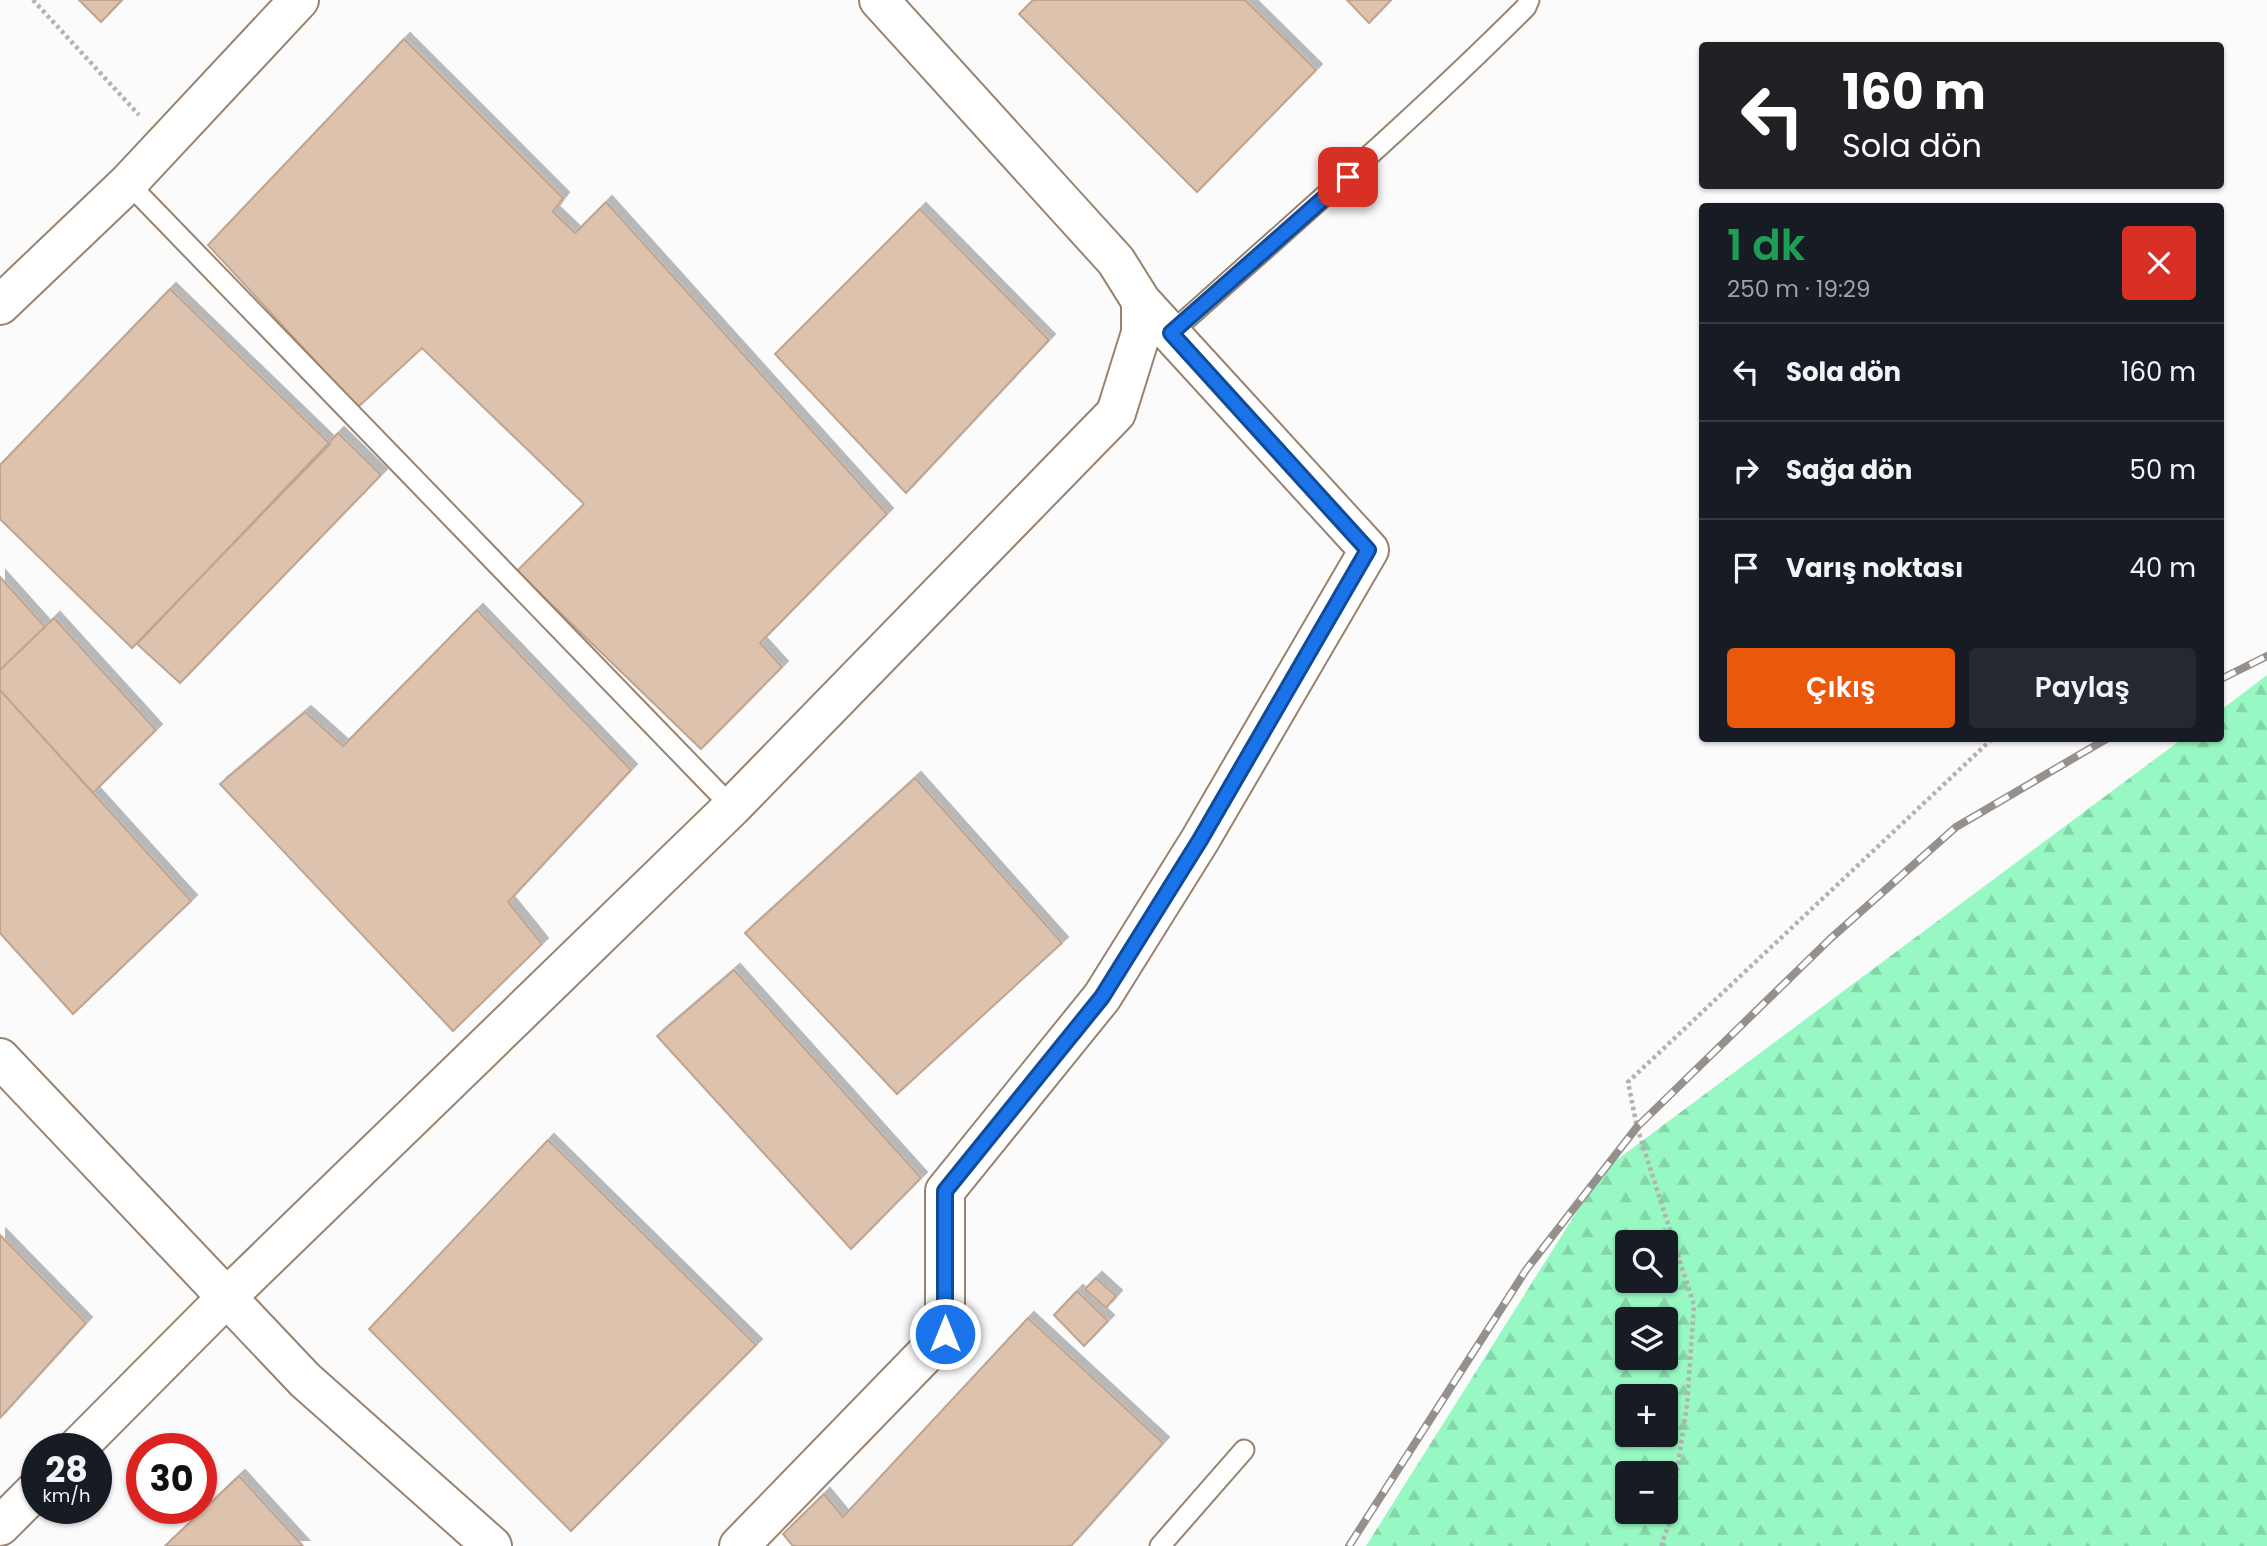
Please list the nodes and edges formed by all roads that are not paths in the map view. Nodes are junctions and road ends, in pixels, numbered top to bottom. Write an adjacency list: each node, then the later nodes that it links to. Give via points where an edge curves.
1 (299, 0): 4 (street)
2 (879, 0): 5 (street, via 1116,261)
3 (1529, 0): 7 (lane, via 1368,159)
4 (128, 183): 6 (street); 8 (lane)
5 (1141, 301): 7 (street); 8 (street, via 1141,333 1116,414)
6 (0, 305)
7 (1171, 333): 16 (street, via 1368,550 1200,840 1102,997 945,1191 945,1334)
8 (732, 807): 10 (street)
9 (0, 1058): 10 (street)
10 (227, 1297): 11 (street); 15 (street, via 305,1380)
11 (92, 1433)
12 (1244, 1450): 17 (lane)
13 (21, 1505): 14 (street)
14 (0, 1526)
15 (492, 1546)
16 (739, 1546)
17 (1160, 1546)

